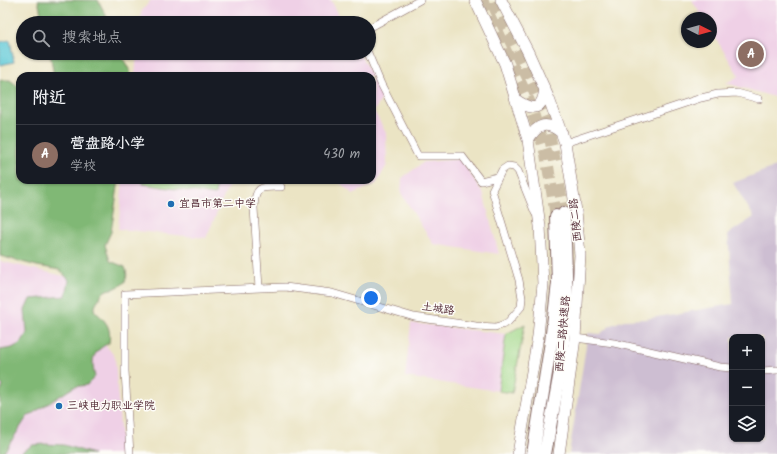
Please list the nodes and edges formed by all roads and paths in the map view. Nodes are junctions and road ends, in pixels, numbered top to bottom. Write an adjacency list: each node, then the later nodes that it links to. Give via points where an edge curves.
1 (475, 0): 10 (main road, via 505,64)
2 (501, 0): 8 (main road, 西陵二路)
3 (418, 1): 4 (street)
4 (376, 24)
5 (371, 60): 6 (street)
6 (376, 72)
7 (376, 72): 13 (street, via 418,156 462,156 481,181)
8 (545, 89): 10 (main road, via 542,102 534,108); 11 (main road, 西陵二路)
9 (759, 99): 11 (street, via 737,92 718,94)
10 (516, 100): 12 (main road)
11 (564, 138): 12 (main road, via 554,127 543,125 535,129); 17 (main road, 西陵二路, via 576,211 580,256)
12 (528, 140): 15 (main road)
13 (497, 177): 15 (street, via 508,166 514,167); 16 (street, 土城路, via 492,190 522,298 521,307 502,325 476,326 414,317 332,293 285,287)
14 (282, 187): 16 (street, via 262,188 255,196)
15 (540, 226): 23 (main road, via 543,284 538,336)
16 (259, 288): 22 (street, 土城路, via 125,294 125,371)
17 (576, 338): 18 (street, via 614,343); 27 (main road, 西陵二路)
18 (729, 368)
19 (777, 370): 20 (street)
20 (765, 371)
21 (544, 389): 24 (highway); 25 (highway, 西陵二路快速路); 26 (highway, 西陵二路快速路, via 558,283 560,214 567,304 560,372)
22 (130, 454)
23 (518, 454)
24 (529, 454)
25 (533, 454)
26 (545, 454)
27 (558, 454)

